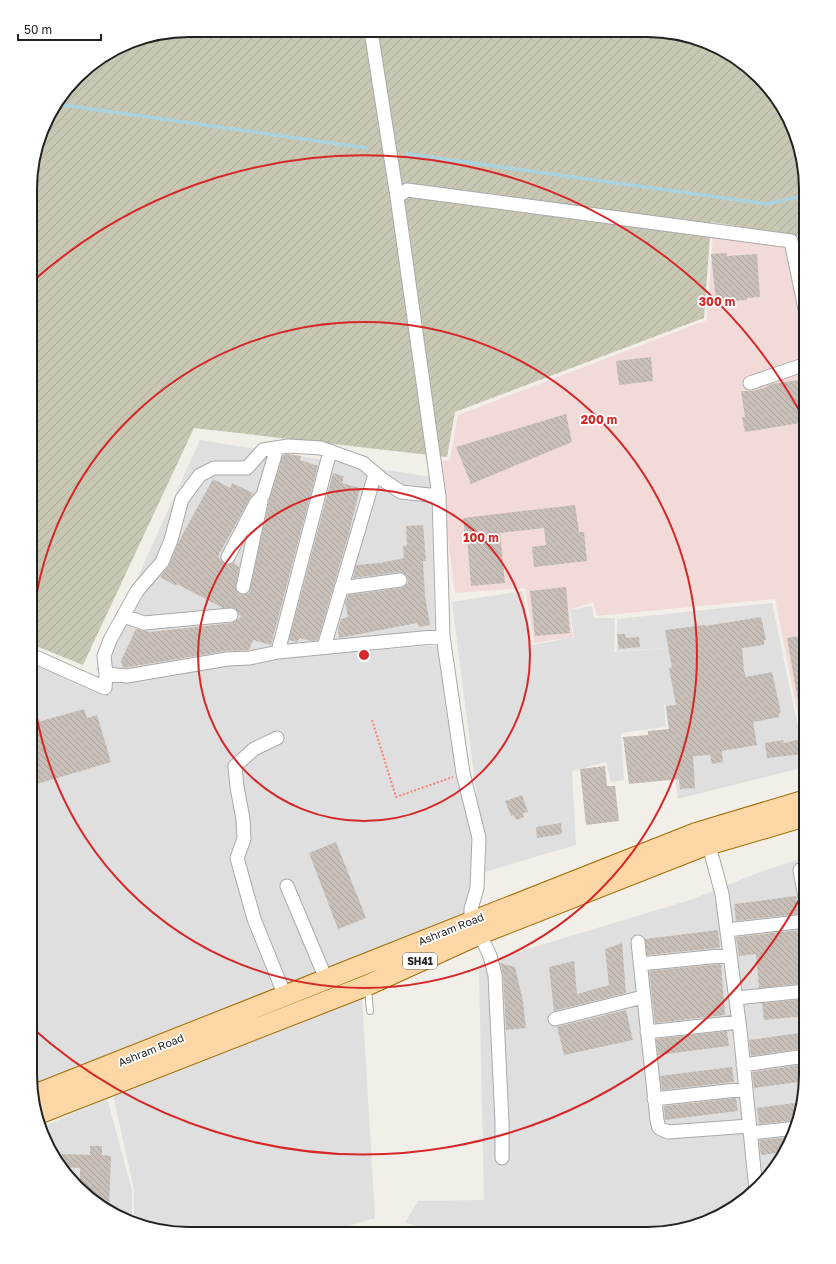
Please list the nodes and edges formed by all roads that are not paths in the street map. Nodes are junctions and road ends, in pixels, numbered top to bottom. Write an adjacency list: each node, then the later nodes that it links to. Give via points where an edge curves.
1 (372, 37): 2 (street)
2 (397, 197): 3 (street, via 407,190 791,241); 10 (street)
3 (799, 263)
4 (799, 366): 5 (street)
5 (750, 383)
6 (277, 448): 7 (street, via 288,446); 9 (street); 15 (street, via 263,450 247,468 214,468 200,475 182,499 162,562 137,591)
7 (330, 451): 8 (street, via 363,463); 19 (street)
8 (375, 474): 10 (street, via 401,492); 14 (street)
9 (263, 495): 11 (street, via 256,503); 13 (street)
10 (439, 496): 17 (street)
11 (228, 557)
12 (400, 580): 14 (street)
13 (243, 588)
14 (341, 588): 18 (street)
15 (124, 616): 16 (street, via 144,623); 21 (street, via 104,656)
16 (231, 616)
17 (442, 636): 18 (street); 28 (street, via 463,774 479,838 476,888 471,909)
18 (324, 647): 19 (street)
19 (278, 652): 21 (street, via 127,676)
20 (37, 658): 21 (street, via 105,688)
21 (106, 674)
22 (277, 738): 36 (street, via 254,749 235,766 244,839 237,858 254,919)
23 (799, 803): 25 (main road, Ashram Road)
24 (799, 818): 25 (main road, Ashram Road / SH41)
25 (707, 838): 28 (main road, Ashram Road / SH41); 29 (street, via 722,894)
26 (287, 886): 33 (street)
27 (799, 922): 29 (street)
28 (476, 928): 33 (main road, Ashram Road); 34 (main road, Ashram Road / SH41); 51 (street, via 490,956 495,975)
29 (727, 930): 31 (street)
30 (638, 942): 32 (street)
31 (730, 955): 32 (street); 38 (street)
32 (640, 964): 37 (street)
33 (326, 979): 36 (main road, Ashram Road)
34 (368, 985): 39 (lane); 48 (main road, Ashram Road / SH41)
35 (799, 992): 38 (street)
36 (285, 996): 46 (main road, Ashram Road)
37 (643, 997): 40 (street); 42 (street)
38 (736, 998): 41 (street)
39 (370, 1011)
40 (555, 1019)
41 (738, 1022): 42 (street); 44 (street)
42 (647, 1032): 47 (street)
43 (799, 1057): 44 (street)
44 (743, 1065): 45 (street)
45 (746, 1089): 47 (street); 50 (street)
46 (38, 1094)
47 (654, 1099): 50 (street, via 659,1128 668,1132)
48 (42, 1113)
49 (789, 1128): 50 (street)
50 (750, 1130): 52 (street)
51 (502, 1158)
52 (755, 1181)

